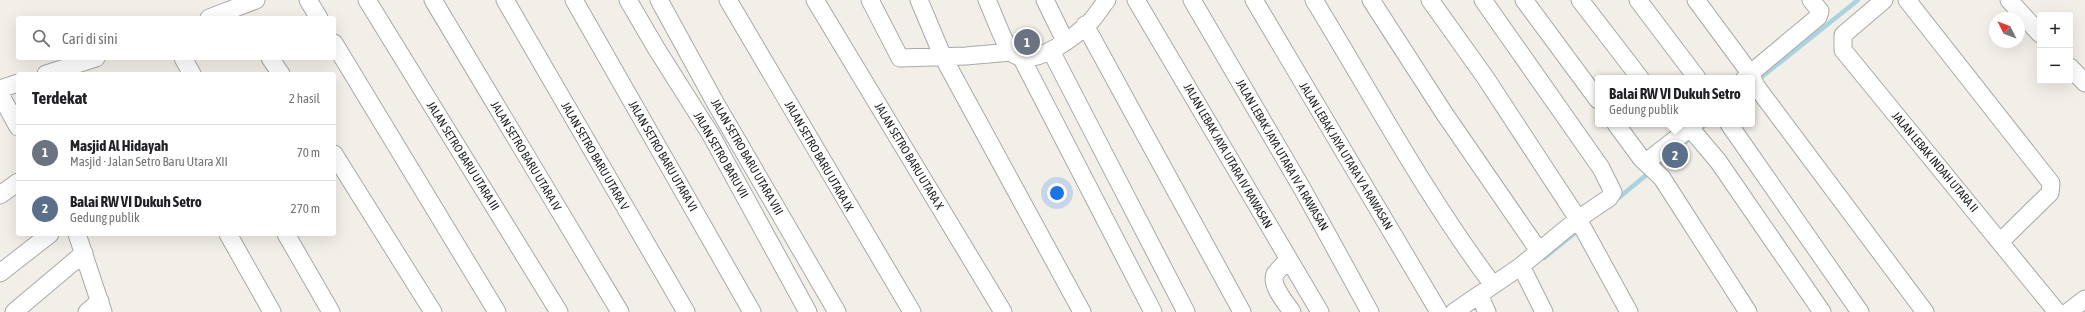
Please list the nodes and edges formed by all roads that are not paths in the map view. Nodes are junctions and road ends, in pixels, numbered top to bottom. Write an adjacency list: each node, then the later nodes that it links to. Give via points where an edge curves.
1 (256, 0): 31 (street)
2 (308, 0): 33 (street)
3 (367, 0): 87 (street, JALAN SETRO BARU UTARA III)
4 (433, 0): 88 (street, JALAN SETRO BARU UTARA IV)
5 (505, 0): 89 (street, JALAN SETRO BARU UTARA V)
6 (574, 0): 90 (street, JALAN SETRO BARU UTARA VI)
7 (628, 0): 91 (street, JALAN SETRO BARU VII, via 711,135)
8 (659, 0): 92 (street, JALAN SETRO BARU UTARA VIII, via 716,104)
9 (728, 0): 93 (street, JALAN SETRO BARU UTARA IX)
10 (815, 0): 94 (street, JALAN SETRO BARU UTARA X)
11 (870, 0): 40 (street, via 898,57)
12 (919, 0): 40 (street)
13 (987, 0): 39 (street)
14 (1045, 0): 36 (street)
15 (1136, 0): 74 (street, JALAN LEBAK JAYA UTARA IV RAWASAN)
16 (1192, 0): 101 (street, JALAN LEBAK JAYA UTARA IV A RAWASAN, via 1303,190)
17 (1254, 0): 102 (street, JALAN LEBAK JAYA UTARA V A RAWASAN)
18 (1314, 0): 77 (street, via 1428,188 1475,262)
19 (1371, 0): 72 (street, via 1444,113)
20 (1430, 0): 66 (street)
21 (1483, 0): 66 (street, via 1601,168 1613,192)
22 (1524, 0): 57 (street)
23 (1580, 0): 48 (street)
24 (1638, 0): 49 (street)
25 (1696, 0): 50 (street)
26 (1884, 0): 71 (street, JALAN LEBAK INDAH UTARA II, via 1843,35 1843,50)
27 (1907, 0): 71 (street, via 2051,184 2050,193)
28 (2009, 0): 35 (street)
29 (1103, 2): 34 (street)
30 (1815, 5): 51 (street, via 1818,17)
31 (240, 12): 32 (street)
32 (219, 16)
33 (318, 16)
34 (1085, 26): 36 (street); 98 (street)
35 (2037, 31)
36 (1065, 41): 38 (street)
37 (336, 46): 86 (street)
38 (1051, 51): 39 (street, via 1031,58); 97 (street)
39 (1016, 55): 40 (street); 96 (street)
40 (943, 57): 95 (street)
41 (90, 60): 45 (street)
42 (184, 60): 46 (street)
43 (271, 60): 47 (street)
44 (2073, 70): 52 (street)
45 (52, 72)
46 (191, 72)
47 (280, 72)
48 (1638, 75)
49 (1695, 75)
50 (1748, 75)
51 (1755, 75)
52 (2085, 83)
53 (16, 84): 55 (street)
54 (1755, 84): 110 (street)
55 (0, 89)
56 (0, 94): 58 (street)
57 (1595, 96)
58 (16, 123)
59 (1618, 127): 63 (street, via 1641,158)
60 (1731, 127): 109 (street)
61 (1689, 130): 63 (street); 108 (street, via 1718,161)
62 (336, 157): 85 (street)
63 (1654, 169): 107 (street)
64 (16, 183): 65 (street)
65 (0, 195)
66 (1581, 225): 72 (street); 106 (street)
67 (47, 236): 76 (street)
68 (78, 236): 73 (street)
69 (229, 236): 83 (street)
70 (287, 236): 84 (street)
71 (2001, 241): 111 (street, JALAN LEBAK INDAH UTARA II)
72 (1539, 251): 75 (street)
73 (84, 253): 80 (street); 81 (street)
74 (1288, 259): 99 (street, via 1274,279); 100 (street, JALAN LEBAK JAYA UTARA IV RAWASAN)
75 (1521, 266): 77 (street); 105 (street)
76 (0, 273)
77 (1493, 285): 78 (street)
78 (1479, 295): 103 (street); 104 (street)
79 (2085, 299): 112 (street)
80 (101, 306): 82 (street)
81 (14, 312)
82 (87, 312)
83 (272, 312)
84 (332, 312)
85 (434, 312)
86 (497, 312)
87 (559, 312)
88 (620, 312)
89 (686, 312)
90 (752, 312)
91 (808, 312)
92 (837, 312)
93 (912, 312)
94 (1003, 312)
95 (1082, 312)
96 (1153, 312)
97 (1186, 312)
98 (1242, 312)
99 (1292, 312)
100 (1320, 312)
101 (1370, 312)
102 (1439, 312)
103 (1454, 312)
104 (1487, 312)
105 (1544, 312)
106 (1629, 312)
107 (1748, 312)
108 (1822, 312)
109 (1860, 312)
110 (1925, 312)
111 (2057, 312)
112 (2068, 312)

